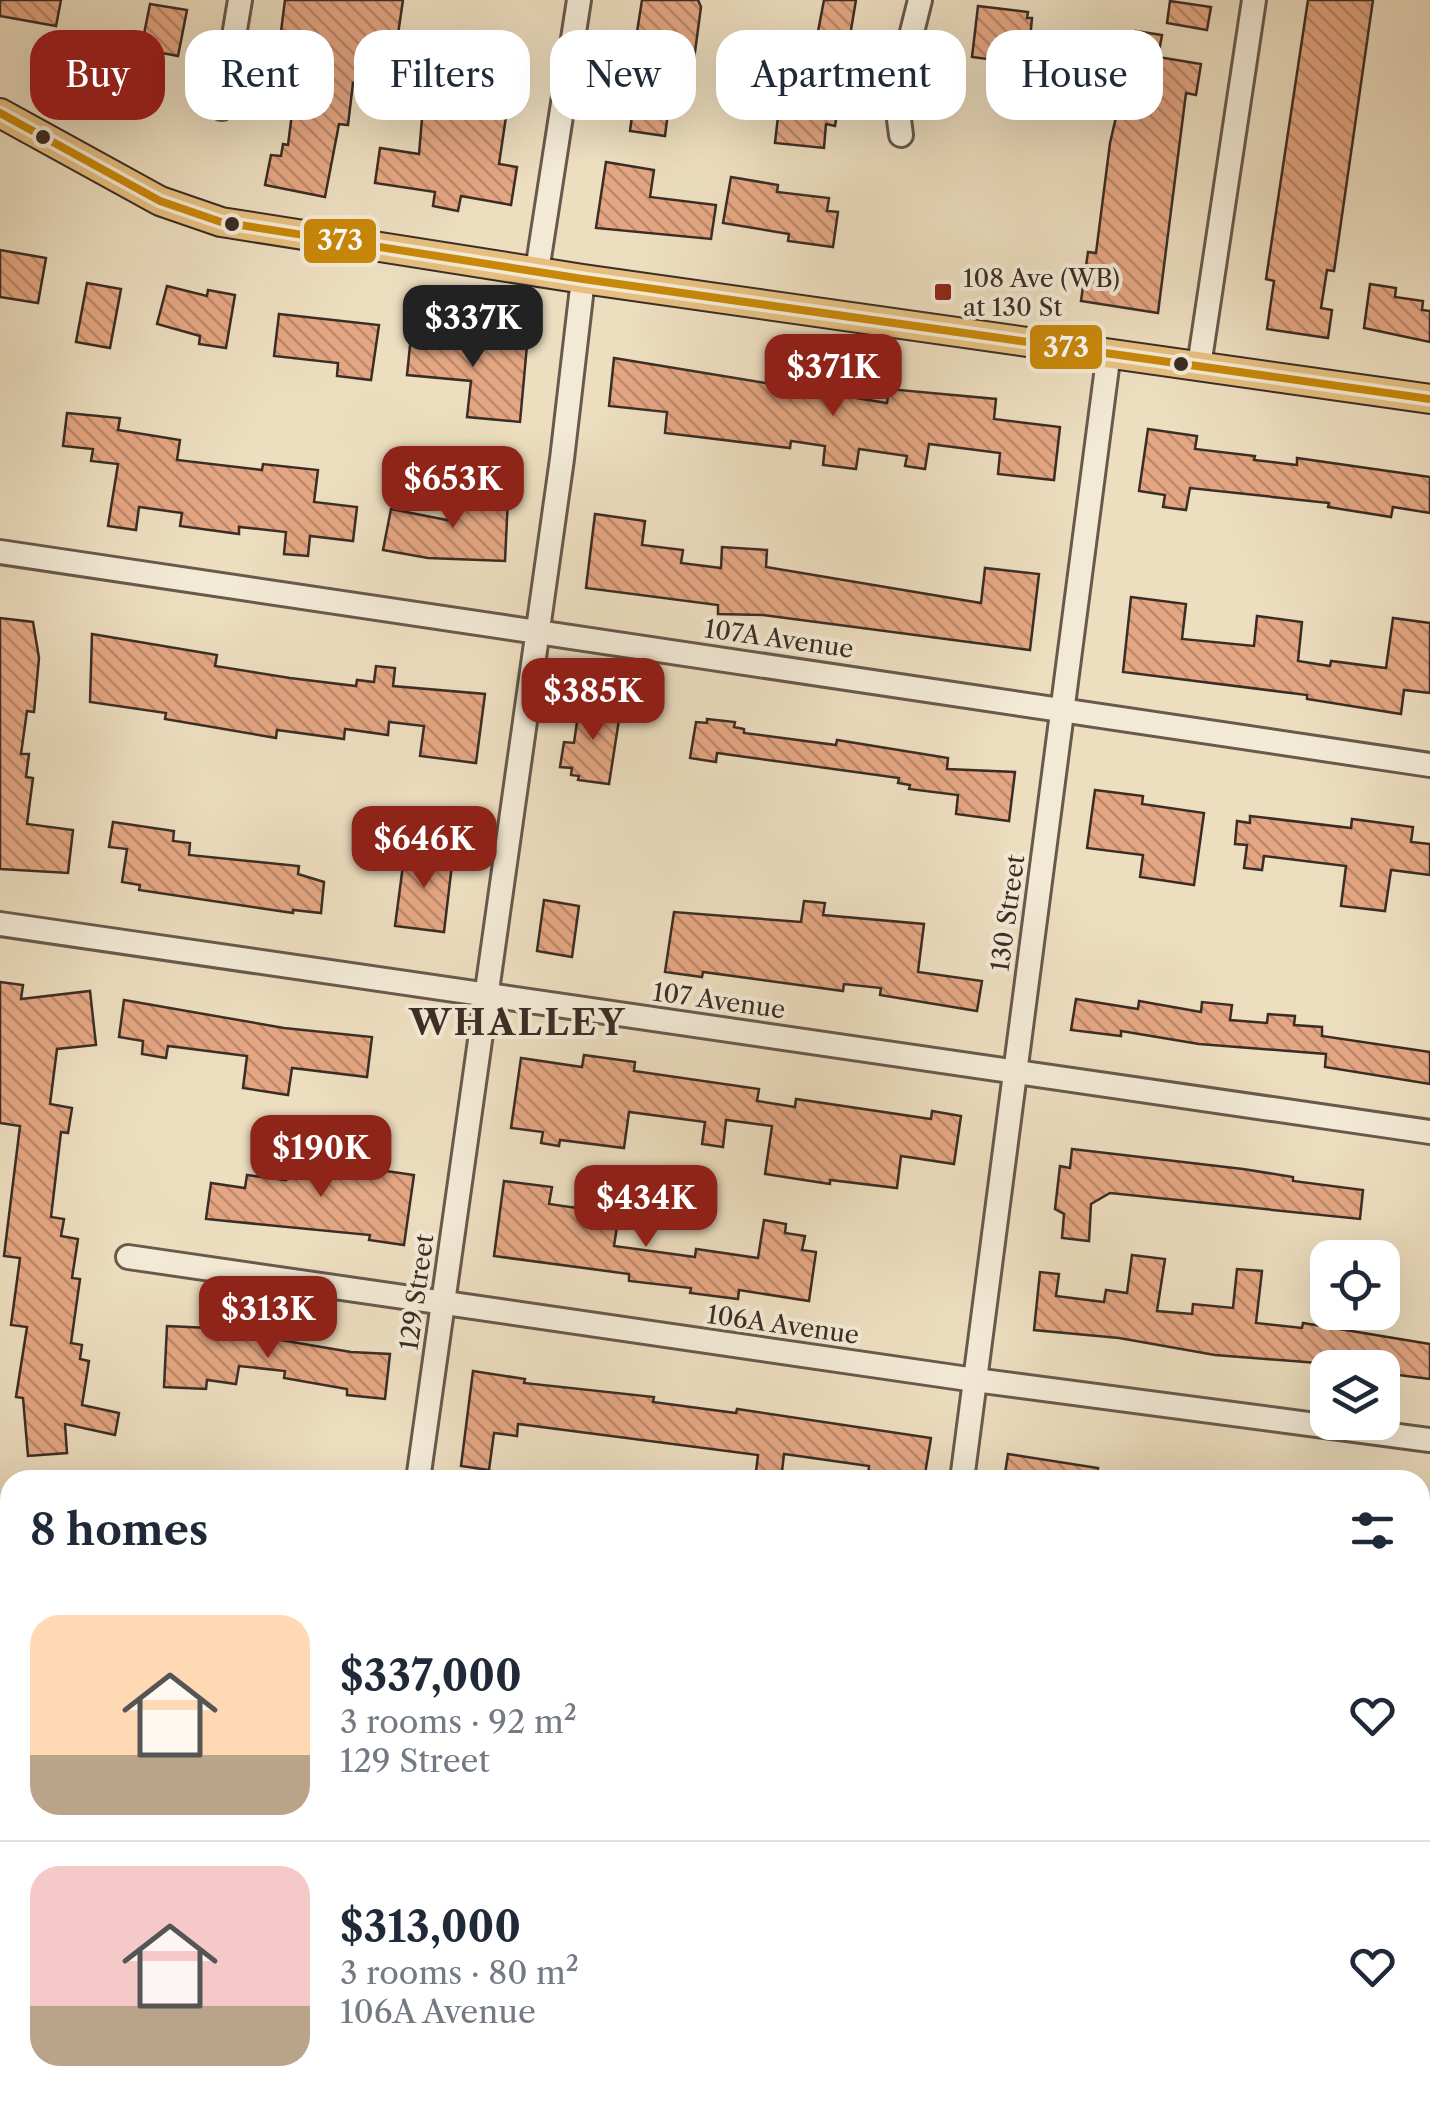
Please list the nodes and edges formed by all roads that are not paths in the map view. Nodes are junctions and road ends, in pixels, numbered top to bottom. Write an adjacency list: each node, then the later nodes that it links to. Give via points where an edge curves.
1 (240, 0): 5 (street)
2 (579, 0): 8 (street)
3 (920, 0): 7 (street, via 896,96)
4 (1254, 0): 11 (street)
5 (235, 30)
6 (0, 113): 8 (main road, via 198,217)
7 (900, 135)
8 (537, 271): 9 (main road)
9 (582, 278): 10 (main road); 14 (street, 129 Street)
10 (1109, 352): 11 (main road); 15 (street, 130 Street)
11 (1198, 366): 12 (main road)
12 (1430, 399)
13 (0, 552): 14 (street, 107A Avenue)
14 (538, 631): 15 (street, 107A Avenue); 18 (street, 129 Street)
15 (1063, 708): 16 (street, 107A Avenue); 19 (street, 130 Street)
16 (1430, 765)
17 (0, 924): 18 (street, 107 Avenue)
18 (486, 996): 19 (street, 107 Avenue); 22 (street, 129 Street)
19 (1015, 1072): 20 (street, 107 Avenue); 23 (street, 130 Street)
20 (1430, 1132)
21 (128, 1257): 22 (street, 106A Avenue)
22 (443, 1305): 23 (street, 106A Avenue); 25 (street, 129 Street)
23 (974, 1380): 24 (street, 106A Avenue); 26 (street, 130 Street)
24 (1430, 1440)
25 (419, 1470)
26 (963, 1470)

